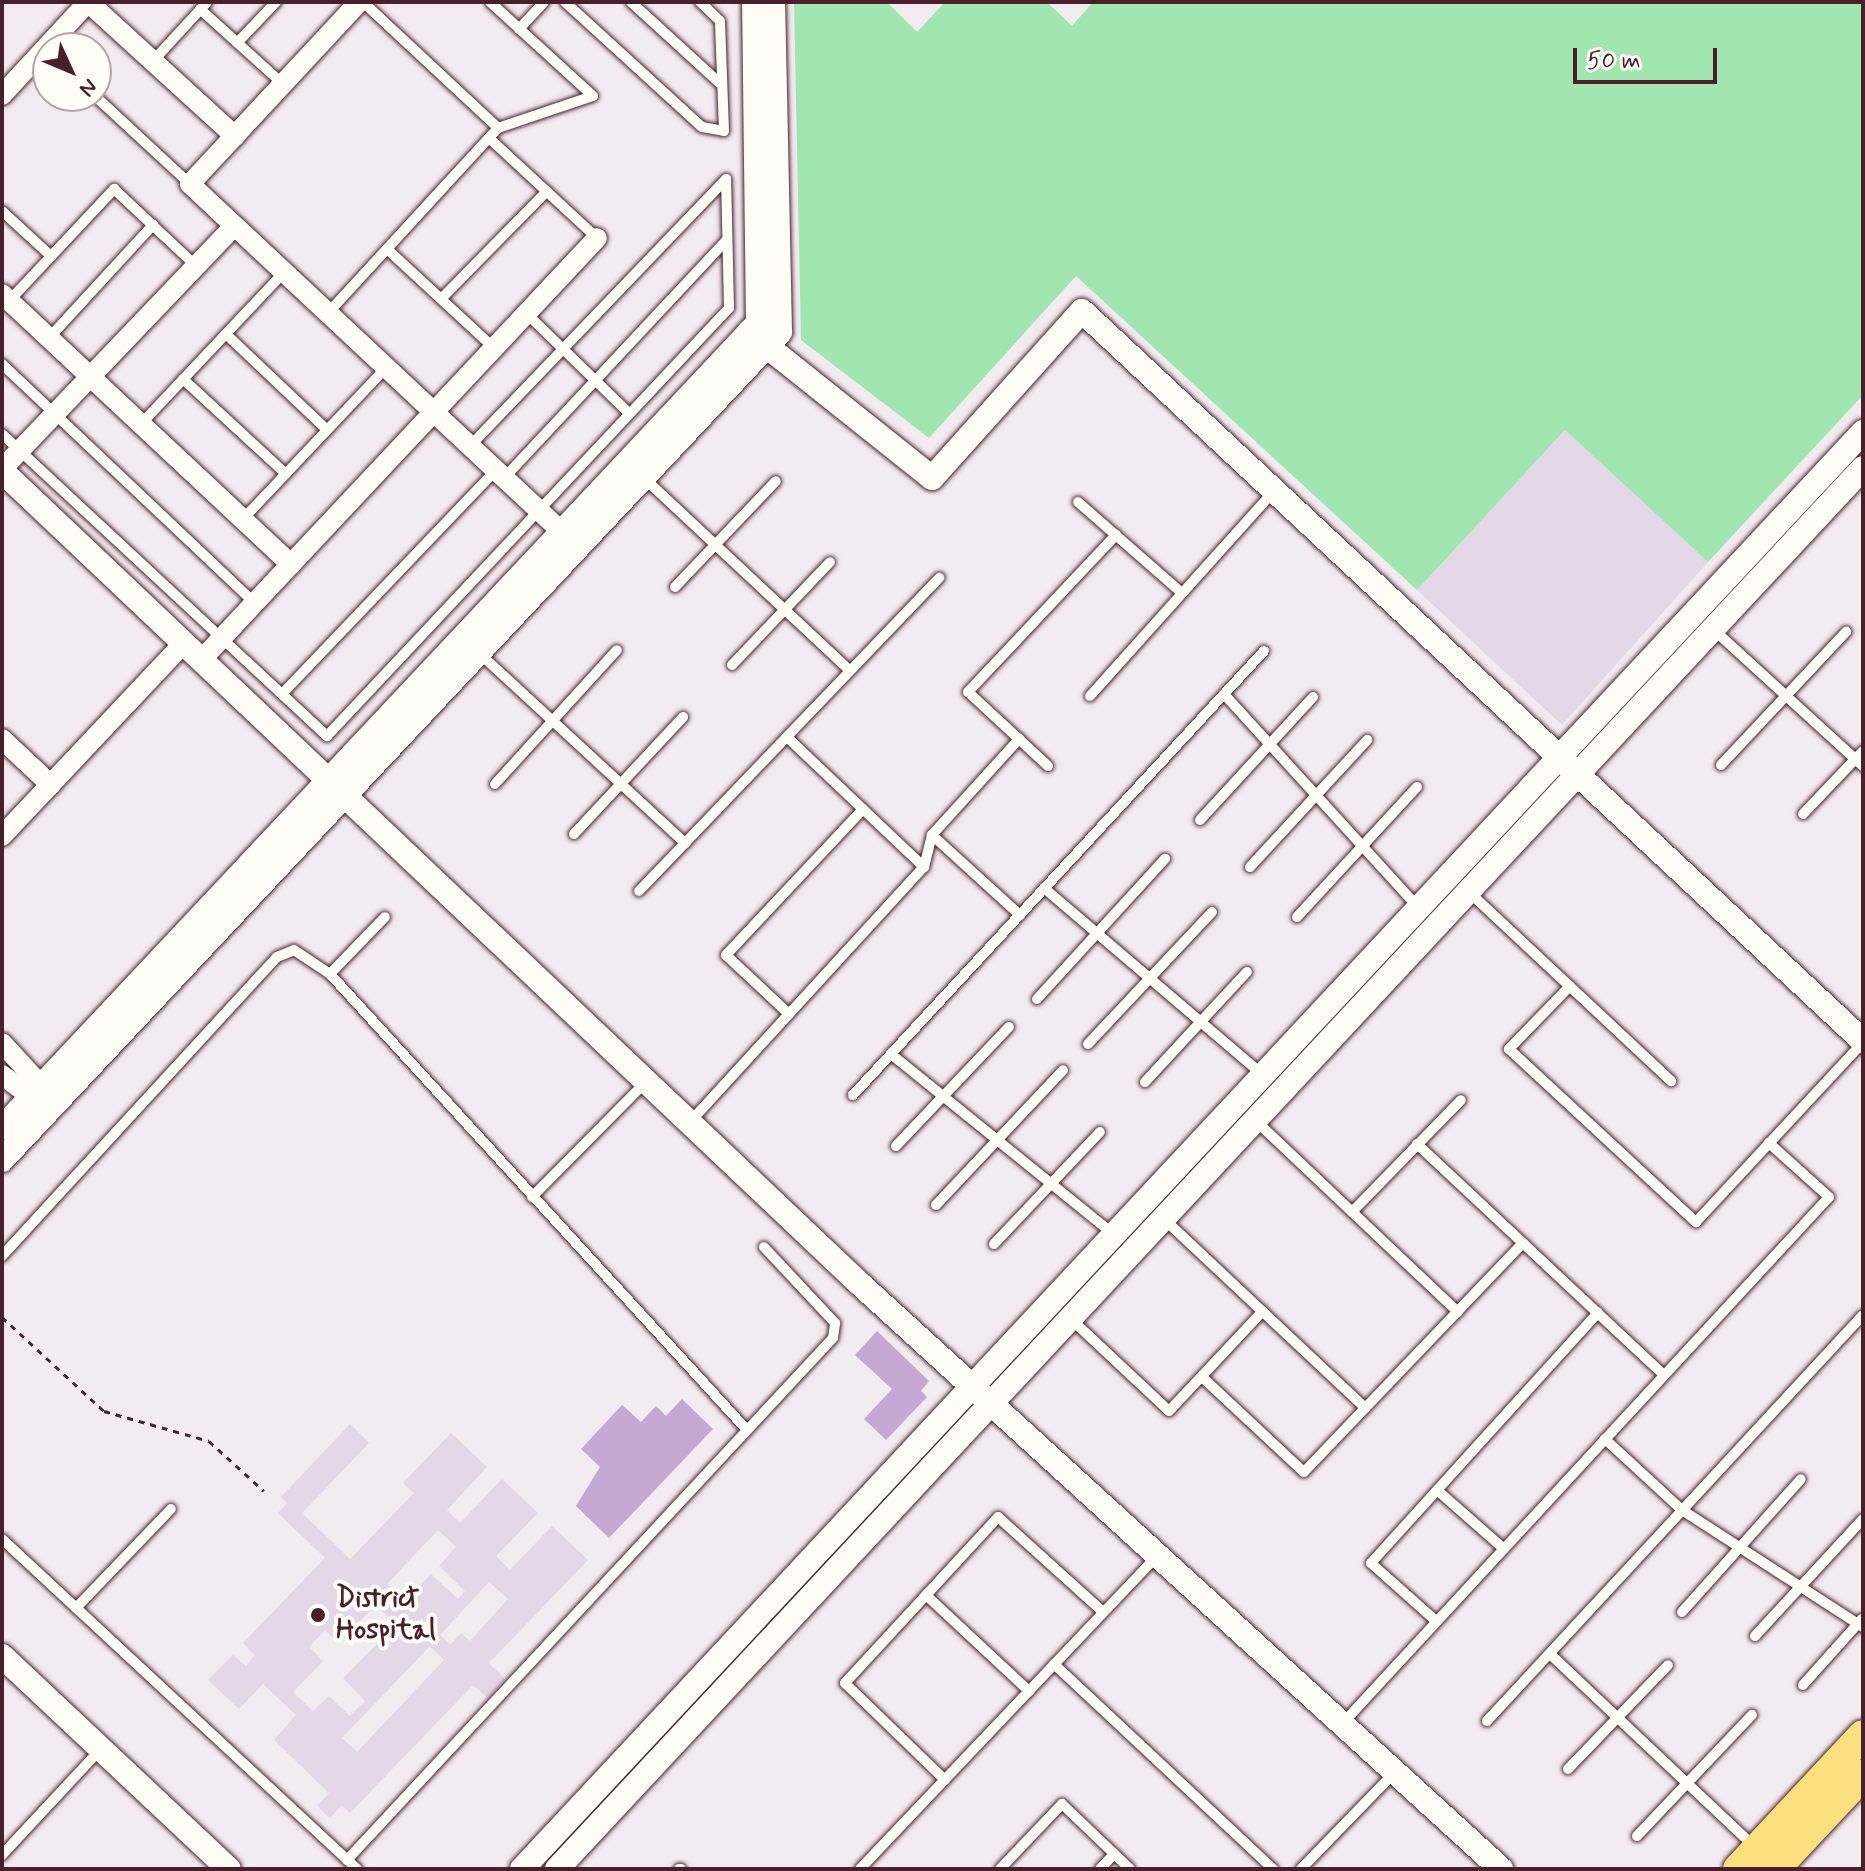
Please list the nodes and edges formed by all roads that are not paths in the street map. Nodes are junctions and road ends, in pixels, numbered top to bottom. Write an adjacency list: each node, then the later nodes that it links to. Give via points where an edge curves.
1 (88, 2): 12 (street); 14 (street)
2 (276, 2): 13 (lane)
3 (361, 2): 16 (street); 20 (lane)
4 (490, 2): 11 (lane)
5 (544, 2): 11 (lane)
6 (565, 2): 17 (lane, via 702,127 724,131)
7 (631, 2): 17 (lane)
8 (700, 2): 17 (lane, via 720,21)
9 (755, 3): 40 (street)
10 (204, 6): 13 (lane); 14 (lane)
11 (519, 29): 20 (lane, via 593,96)
12 (62, 32)
13 (237, 43): 16 (lane)
14 (153, 61): 21 (street)
15 (32, 64): 18 (street)
16 (283, 84): 21 (street)
17 (722, 85)
18 (2, 95)
19 (112, 112): 23 (lane)
20 (498, 128): 22 (lane)
21 (235, 136): 23 (street)
22 (489, 138): 24 (lane); 30 (lane)
23 (190, 184): 27 (street)
24 (547, 191): 28 (lane); 35 (lane)
25 (2, 211): 31 (lane)
26 (153, 225): 31 (lane, via 114,189); 32 (lane); 39 (lane)
27 (234, 226): 32 (street); 33 (street)
28 (597, 238): 37 (street)
29 (726, 241): 42 (lane, via 726,179); 47 (lane); 49 (lane, via 729,308)
30 (387, 249): 35 (lane); 36 (lane)
31 (51, 256): 34 (lane)
32 (196, 266): 45 (street)
33 (284, 272): 36 (street); 38 (lane)
34 (5, 297): 39 (street)
35 (441, 299): 41 (lane)
36 (328, 313): 44 (street)
37 (526, 313): 41 (street); 42 (lane)
38 (226, 334): 46 (lane); 52 (lane)
39 (49, 338): 45 (street)
40 (758, 339): 61 (street); 63 (street, via 932,478 1082,311); 67 (street)
41 (494, 348): 48 (street)
42 (563, 349): 47 (lane); 55 (lane)
43 (2, 364): 50 (lane)
44 (386, 368): 48 (street); 52 (lane)
45 (90, 377): 50 (street); 51 (street)
46 (183, 379): 51 (lane); 59 (lane)
47 (595, 380): 49 (lane); 60 (lane)
48 (434, 412): 55 (street); 71 (street)
49 (629, 413): 65 (lane)
50 (55, 414): 56 (street); 75 (lane)
51 (141, 424): 66 (street)
52 (327, 430): 59 (lane)
53 (1863, 432): 98 (street)
54 (2, 434): 56 (lane)
55 (470, 446): 60 (street)
56 (19, 451): 58 (street); 79 (lane)
57 (1863, 468): 77 (street)
58 (2, 470): 82 (street)
59 (286, 474): 66 (lane)
60 (500, 474): 65 (street); 86 (lane)
61 (642, 476): 69 (lane); 80 (street)
62 (776, 481): 69 (lane)
63 (1275, 491): 74 (lane); 98 (street)
64 (1078, 502): 68 (lane)
65 (538, 509): 67 (street); 86 (lane, via 327,736)
66 (243, 519): 71 (street)
67 (562, 532): 106 (street)
68 (1116, 535): 74 (lane); 95 (lane, via 968,692)
69 (715, 545): 73 (lane); 76 (lane)
70 (830, 562): 76 (lane)
71 (291, 564): 75 (street)
72 (939, 578): 85 (lane)
73 (675, 587)
74 (1182, 593): 88 (lane)
75 (255, 603): 79 (street)
76 (785, 610): 84 (lane); 85 (lane)
77 (1713, 630): 89 (lane); 102 (street)
78 (1846, 632): 89 (lane)
79 (222, 638): 82 (street); 86 (lane)
80 (476, 650): 92 (lane); 106 (street)
81 (617, 650): 92 (lane)
82 (193, 651): 105 (street); 106 (street)
83 (1264, 651): 87 (lane)
84 (732, 665)
85 (850, 671): 93 (lane)
86 (282, 694)
87 (1224, 694): 97 (lane); 120 (lane)
88 (1090, 696)
89 (1786, 696): 99 (lane); 100 (lane)
90 (1313, 697): 97 (lane)
91 (683, 717): 104 (lane)
92 (552, 721): 103 (lane); 104 (lane)
93 (787, 737): 109 (lane); 115 (lane)
94 (2, 739): 105 (street)
95 (1019, 739): 101 (lane); 113 (lane)
96 (1367, 740): 108 (lane)
97 (1269, 744): 108 (lane); 111 (lane)
98 (1560, 757): 102 (street); 123 (street)
99 (1860, 758): 110 (lane)
100 (1721, 765)
101 (1048, 766)
102 (1579, 775): 122 (street); 137 (street)
103 (495, 784)
104 (620, 784): 112 (lane); 115 (lane)
105 (51, 785): 114 (street)
106 (336, 786): 144 (street); 148 (street)
107 (1417, 787): 116 (lane)
108 (1316, 795): 116 (lane); 119 (lane)
109 (863, 809): 118 (lane); 134 (lane, via 726,955)
110 (1803, 814)
111 (1200, 820)
112 (574, 834)
113 (932, 835): 118 (lane); 125 (lane)
114 (2, 836)
115 (685, 843): 121 (lane)
116 (1362, 846): 123 (lane); 127 (lane)
117 (1165, 859): 128 (lane)
118 (924, 867): 134 (lane)
119 (1250, 867)
120 (1044, 888): 125 (lane); 128 (lane)
121 (639, 891)
122 (1469, 892): 132 (lane); 151 (street)
123 (1419, 909): 143 (street)
124 (1212, 912): 131 (lane)
125 (1020, 915): 140 (lane)
126 (385, 917): 130 (lane)
127 (1297, 917)
128 (1097, 933): 131 (lane); 133 (lane)
129 (1247, 972): 135 (lane)
130 (330, 974): 161 (lane); 169 (lane, via 294,950 277,957)
131 (1150, 979): 135 (lane); 139 (lane)
132 (1570, 986): 145 (lane); 156 (lane, via 1509,1049 1696,1222)
133 (1037, 999)
134 (789, 1014): 152 (lane)
135 (1200, 1022): 143 (lane); 146 (lane)
136 (1009, 1027): 149 (lane)
137 (1863, 1041): 156 (lane)
138 (2, 1043): 148 (street)
139 (1088, 1044)
140 (891, 1054): 147 (lane); 149 (lane)
141 (1063, 1070): 155 (lane)
142 (2, 1075): 148 (street)
143 (1263, 1075): 165 (street)
144 (647, 1081): 152 (street); 161 (lane)
145 (1671, 1081)
146 (1145, 1082)
147 (853, 1095)
148 (42, 1096): 153 (street); 159 (street)
149 (943, 1097): 155 (lane); 158 (lane)
150 (1461, 1100): 157 (lane)
151 (1256, 1121): 163 (lane); 164 (street)
152 (690, 1122): 177 (street)
153 (2, 1128)
154 (1100, 1132): 160 (lane)
155 (997, 1140): 160 (lane); 162 (lane)
156 (1769, 1143): 175 (lane, via 1829,1197)
157 (1417, 1144): 163 (lane); 166 (lane)
158 (896, 1146)
159 (2, 1160)
160 (1051, 1184): 165 (lane); 167 (lane)
161 (532, 1197): 180 (lane)
162 (936, 1205)
163 (1352, 1212): 171 (lane)
164 (1164, 1219): 170 (lane); 173 (street)
165 (1114, 1235): 177 (street)
166 (1523, 1243): 171 (lane); 172 (lane)
167 (994, 1244)
168 (764, 1247): 180 (lane, via 837,1329)
169 (2, 1256)
170 (1263, 1311): 176 (lane); 179 (lane)
171 (1458, 1312): 179 (lane)
172 (1598, 1313): 175 (lane); 183 (lane)
173 (1071, 1319): 176 (lane, via 1169,1411); 178 (street)
174 (1861, 1323): 185 (lane)
175 (1664, 1375): 181 (lane)
176 (1202, 1377): 179 (lane, via 1304,1472)
177 (973, 1387): 178 (street); 223 (street)
178 (991, 1404): 190 (street); 224 (street)
179 (1365, 1408)
180 (746, 1429): 219 (lane)
181 (1605, 1439): 185 (lane); 189 (lane)
182 (1801, 1479): 188 (lane)
183 (1437, 1490): 189 (lane); 196 (lane, via 1371,1563)
184 (171, 1509): 193 (lane)
185 (1682, 1510): 188 (lane); 199 (lane)
186 (1863, 1519): 191 (lane)
187 (2, 1539): 193 (lane)
188 (1740, 1547): 191 (lane); 195 (lane)
189 (1504, 1549): 196 (lane)
190 (1158, 1555): 194 (lane); 208 (street)
191 (1801, 1586): 197 (lane); 198 (lane)
192 (926, 1595): 194 (lane, via 998,1517); 204 (lane); 214 (lane, via 845,1683)
193 (76, 1608): 219 (lane)
194 (1103, 1612): 201 (lane)
195 (1682, 1612)
196 (1436, 1621): 208 (lane)
197 (1861, 1622): 203 (lane)
198 (1755, 1636)
199 (1550, 1654): 206 (lane); 207 (lane)
200 (2, 1656): 210 (street)
201 (1054, 1664): 204 (lane); 229 (lane)
202 (1668, 1665): 206 (lane)
203 (1803, 1685)
204 (1029, 1691): 214 (lane)
205 (1752, 1715): 215 (lane)
206 (1617, 1717): 211 (lane); 215 (lane)
207 (1487, 1721)
208 (1343, 1723): 212 (street)
209 (1863, 1735): 220 (main road)
210 (101, 1749): 217 (lane); 221 (street)
211 (1568, 1769)
212 (1396, 1771): 230 (lane); 231 (street)
213 (1863, 1775): 220 (main road)
214 (945, 1780): 225 (lane)
215 (1687, 1783): 216 (lane); 220 (lane)
216 (1637, 1836)
217 (4, 1848)
218 (1114, 1854): 226 (lane, via 1062,1804); 227 (lane); 228 (lane)
219 (347, 1860): 222 (lane)
220 (1757, 1862)
221 (229, 1869)
222 (357, 1869)
223 (522, 1869)
224 (557, 1869)
225 (860, 1869)
226 (1000, 1869)
227 (1100, 1869)
228 (1130, 1869)
229 (1273, 1869)
230 (1301, 1869)
231 (1501, 1869)

